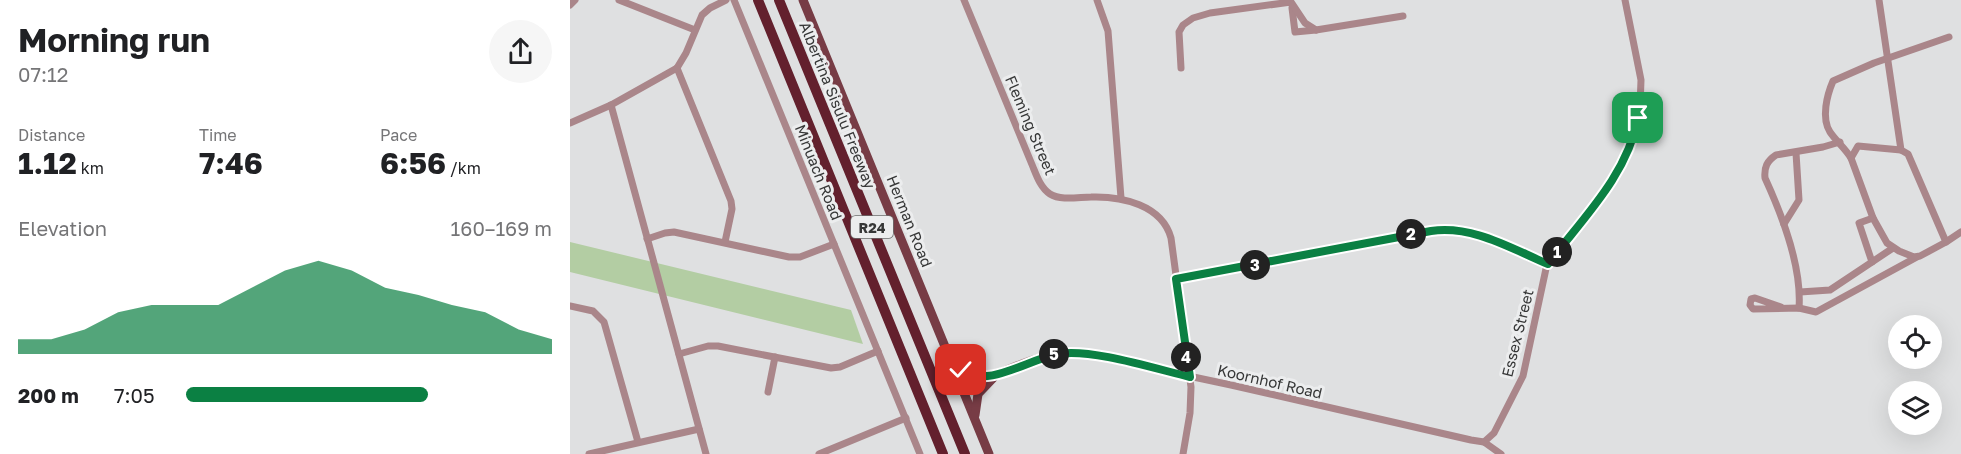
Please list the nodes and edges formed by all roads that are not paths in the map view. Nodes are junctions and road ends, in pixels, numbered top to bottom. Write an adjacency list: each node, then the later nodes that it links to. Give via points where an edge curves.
1 (575, 0): 13 (street)
2 (618, 0): 15 (street)
3 (726, 0): 15 (street, via 707,10)
4 (734, 0): 37 (street, Minuach Road)
5 (758, 0): 64 (highway, R24)
6 (779, 0): 65 (highway, Albertina Sisulu Freeway / R24)
7 (803, 0): 50 (main road, Herman Road)
8 (964, 0): 28 (street, Fleming Street, via 1044,189 1062,198)
9 (1097, 0): 28 (street, via 1108,31)
10 (1625, 0): 41 (street, Essex Street, via 1641,80 1635,135 1614,179)
11 (1879, 0): 18 (street)
12 (1290, 1): 16 (street, via 1303,20); 16 (street, via 1295,32); 20 (street, via 1193,18 1179,32)
13 (570, 5)
14 (1403, 16): 16 (street)
15 (695, 30): 19 (street)
16 (1316, 30)
17 (1949, 37): 18 (street)
18 (1887, 59): 23 (street, via 1833,81 1826,109 1828,129); 25 (street)
19 (677, 68): 21 (street); 35 (street, via 731,201)
20 (1181, 68)
21 (610, 105): 22 (street); 34 (street)
22 (570, 123)
23 (1839, 141): 24 (street); 26 (street); 27 (street)
24 (1858, 146): 25 (street); 27 (street)
25 (1901, 150): 36 (street, via 1908,154)
26 (1796, 153): 29 (street, via 1776,155 1767,165 1766,178); 30 (street, via 1800,194)
27 (1851, 158): 31 (street)
28 (1121, 198): 42 (street, Fleming Street, via 1149,210 1163,222 1171,238)
29 (1779, 208): 30 (street); 32 (street)
30 (1794, 210): 32 (street)
31 (1873, 218): 38 (street); 40 (street, via 1859,223)
32 (1784, 224): 43 (street)
33 (1961, 232): 36 (street)
34 (647, 240): 35 (street, via 670,231); 48 (street)
35 (725, 242): 37 (street, via 794,258)
36 (1946, 242): 39 (street)
37 (834, 244): 47 (street, Minuach Road)
38 (1893, 248): 39 (street); 40 (street)
39 (1917, 257): 46 (street, via 1818,311)
40 (1872, 262): 43 (street, via 1830,290)
41 (1548, 264): 42 (street, via 1483,236 1445,229); 59 (street, Essex Street, via 1523,376 1494,433)
42 (1176, 279): 52 (street, Fleming Street)
43 (1800, 292): 46 (street)
44 (570, 306): 58 (street, via 593,311 605,323)
45 (1781, 307): 46 (street)
46 (1799, 308)
47 (878, 351): 49 (street, via 831,368); 55 (street, Minuach Road)
48 (679, 354): 49 (street, via 714,346); 57 (street)
49 (775, 357): 54 (street)
50 (951, 359): 51 (main road, via 969,375); 53 (main road, Herman Road)
51 (996, 375): 52 (street, Koornhof Road, via 1041,358 1070,353 1121,360); 53 (street, Koornhof Road); 56 (main road, via 978,394)
52 (1190, 377): 59 (street, Koornhof Road); 67 (street, Fleming Street, via 1190,413)
53 (963, 389): 56 (main road, Herman Road)
54 (768, 392)
55 (906, 418): 62 (street); 63 (street, Minuach Road)
56 (975, 419): 66 (main road, Herman Road)
57 (699, 429): 58 (street); 61 (street)
58 (638, 442): 60 (street)
59 (1484, 442): 68 (street, Koornhof Road)
60 (589, 454)
61 (706, 454)
62 (819, 454)
63 (920, 454)
64 (943, 454)
65 (965, 454)
66 (989, 454)
67 (1183, 454)
68 (1501, 454)

